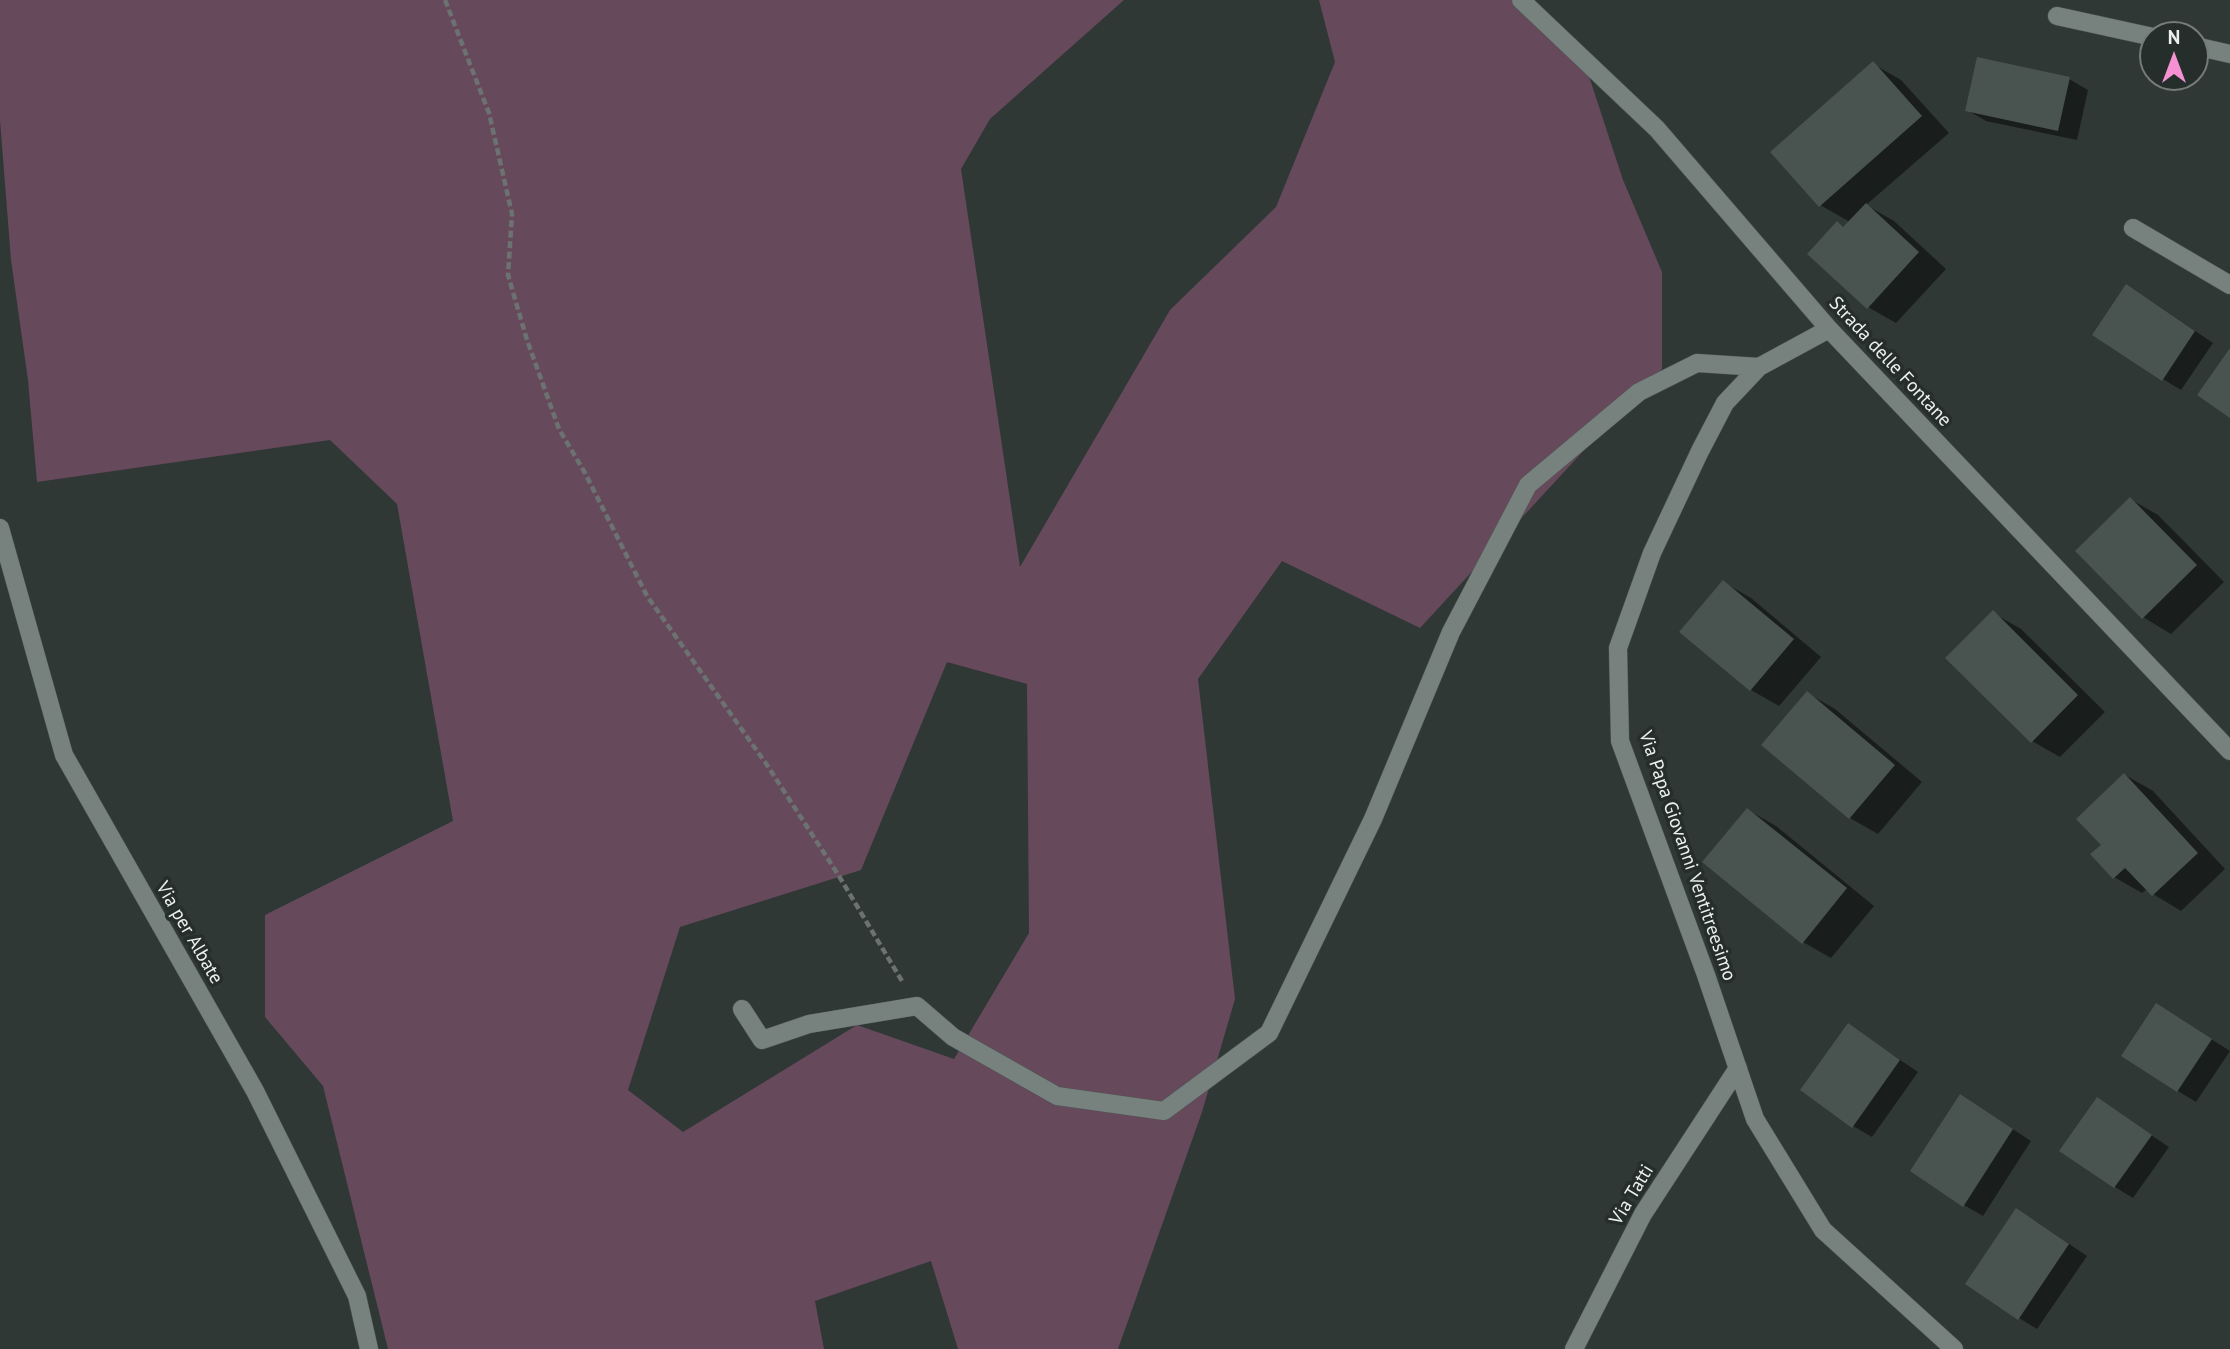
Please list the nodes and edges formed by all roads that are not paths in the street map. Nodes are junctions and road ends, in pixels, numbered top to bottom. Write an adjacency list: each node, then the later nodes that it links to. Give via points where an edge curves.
1 (1521, 0): 8 (street, Strada delle Fontane, via 1657,129)
2 (2057, 16): 3 (street)
3 (2139, 34)
4 (2209, 49): 5 (street)
5 (2230, 54)
6 (2133, 228): 7 (street)
7 (2230, 285)
8 (1829, 329): 9 (street, Via Papa Giovanni Ventitreesimo); 11 (street, Strada delle Fontane)
9 (1759, 368): 12 (street, via 1697,363 1639,392 1528,485 1451,632 1373,819 1269,1033 1164,1111 1057,1096 953,1037 917,1006 809,1024 762,1040); 13 (street, Via Papa Giovanni Ventitreesimo, via 1725,403 1700,451 1652,553 1618,648 1620,741)
10 (0, 528): 14 (street, Via per Albate, via 64,755 255,1091 357,1296)
11 (2230, 751)
12 (742, 1009)
13 (1738, 1068): 15 (street, Via Tatti, via 1643,1214); 16 (street, Via Papa Giovanni Ventitreesimo, via 1755,1119 1823,1230)
14 (369, 1349)
15 (1574, 1349)
16 (1954, 1349)

